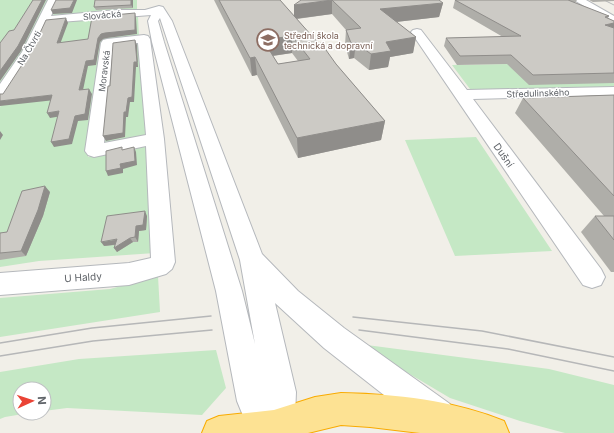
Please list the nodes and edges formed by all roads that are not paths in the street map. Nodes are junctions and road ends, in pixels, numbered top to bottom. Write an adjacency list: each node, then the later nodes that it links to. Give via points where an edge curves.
1 (53, 0): 4 (street, Na Čtvrti)
2 (579, 0): 5 (street)
3 (154, 5): 4 (street, Slovácká, via 145,13); 11 (street, via 167,21); 16 (street, via 153,21 158,42 229,291 253,401 258,412)
4 (44, 20): 8 (street, Na Čtvrti, via 28,52)
5 (614, 21)
6 (417, 32): 9 (street, Dušní)
7 (614, 91): 9 (street, Středulinského)
8 (0, 95)
9 (462, 95): 13 (street, Dušní)
10 (155, 140): 10 (street, Moravská, via 144,39 107,43 94,151); 12 (street, Moravská)
11 (252, 260): 15 (street, via 289,300 328,333); 16 (street, via 280,392)
12 (163, 262): 14 (street, U Haldy, via 157,267 129,274)
13 (592, 277)
14 (0, 284)
15 (442, 419): 16 (highway, via 341,409 315,414); 18 (highway)
16 (274, 430): 17 (highway)
17 (219, 433)
18 (492, 433)

